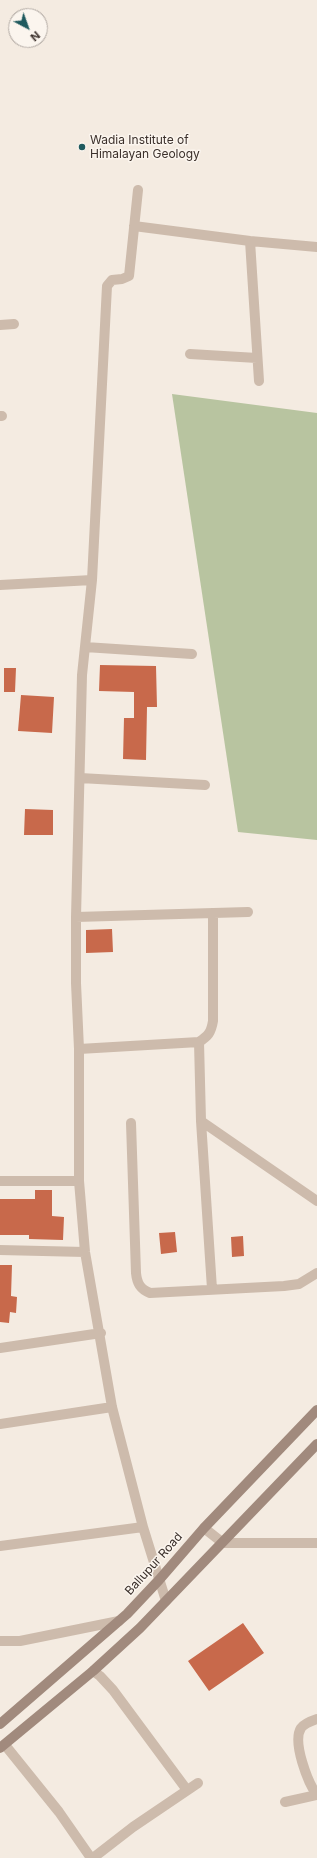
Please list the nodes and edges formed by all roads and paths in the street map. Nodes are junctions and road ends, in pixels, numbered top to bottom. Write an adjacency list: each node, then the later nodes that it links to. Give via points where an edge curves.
1 (138, 190): 2 (street)
2 (134, 226): 3 (street); 10 (street, via 129,276 112,280 108,286)
3 (250, 242): 4 (street); 8 (street)
4 (317, 247)
5 (14, 324): 6 (street)
6 (0, 325)
7 (190, 354): 8 (street)
8 (257, 358): 9 (street)
9 (259, 381)
10 (92, 580): 11 (street); 12 (street)
11 (0, 585)
12 (85, 647): 13 (street); 14 (street)
13 (192, 654)
14 (80, 778): 15 (street); 18 (street)
15 (205, 785)
16 (248, 912): 17 (street)
17 (213, 913): 18 (street); 19 (street, via 212,1032)
18 (76, 917): 20 (street)
19 (199, 1042): 20 (street); 21 (street)
20 (79, 1048): 24 (street)
21 (201, 1121): 25 (street); 29 (street)
22 (131, 1123): 29 (street, via 136,1273 139,1287 150,1293)
23 (0, 1181): 24 (street)
24 (79, 1181): 27 (street)
25 (317, 1201)
26 (0, 1250): 27 (street)
27 (85, 1252): 30 (street)
28 (317, 1273): 29 (street, via 299,1284 267,1288)
29 (212, 1289)
30 (101, 1334): 31 (street); 32 (street)
31 (0, 1348)
32 (112, 1407): 34 (street); 36 (street)
33 (317, 1410): 37 (main road, Ballupur Road)
34 (0, 1424)
35 (317, 1444): 38 (main road)
36 (143, 1527): 40 (street); 41 (street)
37 (204, 1528): 38 (street); 41 (main road, Ballupur Road)
38 (223, 1543): 39 (street); 42 (main road)
39 (317, 1543)
40 (0, 1546)
41 (159, 1580): 42 (street); 43 (main road, Ballupur Road)
42 (166, 1601): 45 (main road)
43 (119, 1621): 44 (street, via 20,1641); 47 (main road, Ballupur Road)
44 (0, 1641)
45 (93, 1671): 48 (main road); 50 (street, via 113,1690)
46 (317, 1719): 51 (street, via 302,1726 299,1733 306,1777)
47 (0, 1724)
48 (2, 1746): 53 (street, via 59,1812)
49 (198, 1783): 50 (street)
50 (186, 1790): 53 (street)
51 (317, 1795): 52 (street)
52 (285, 1802)
53 (92, 1858)

